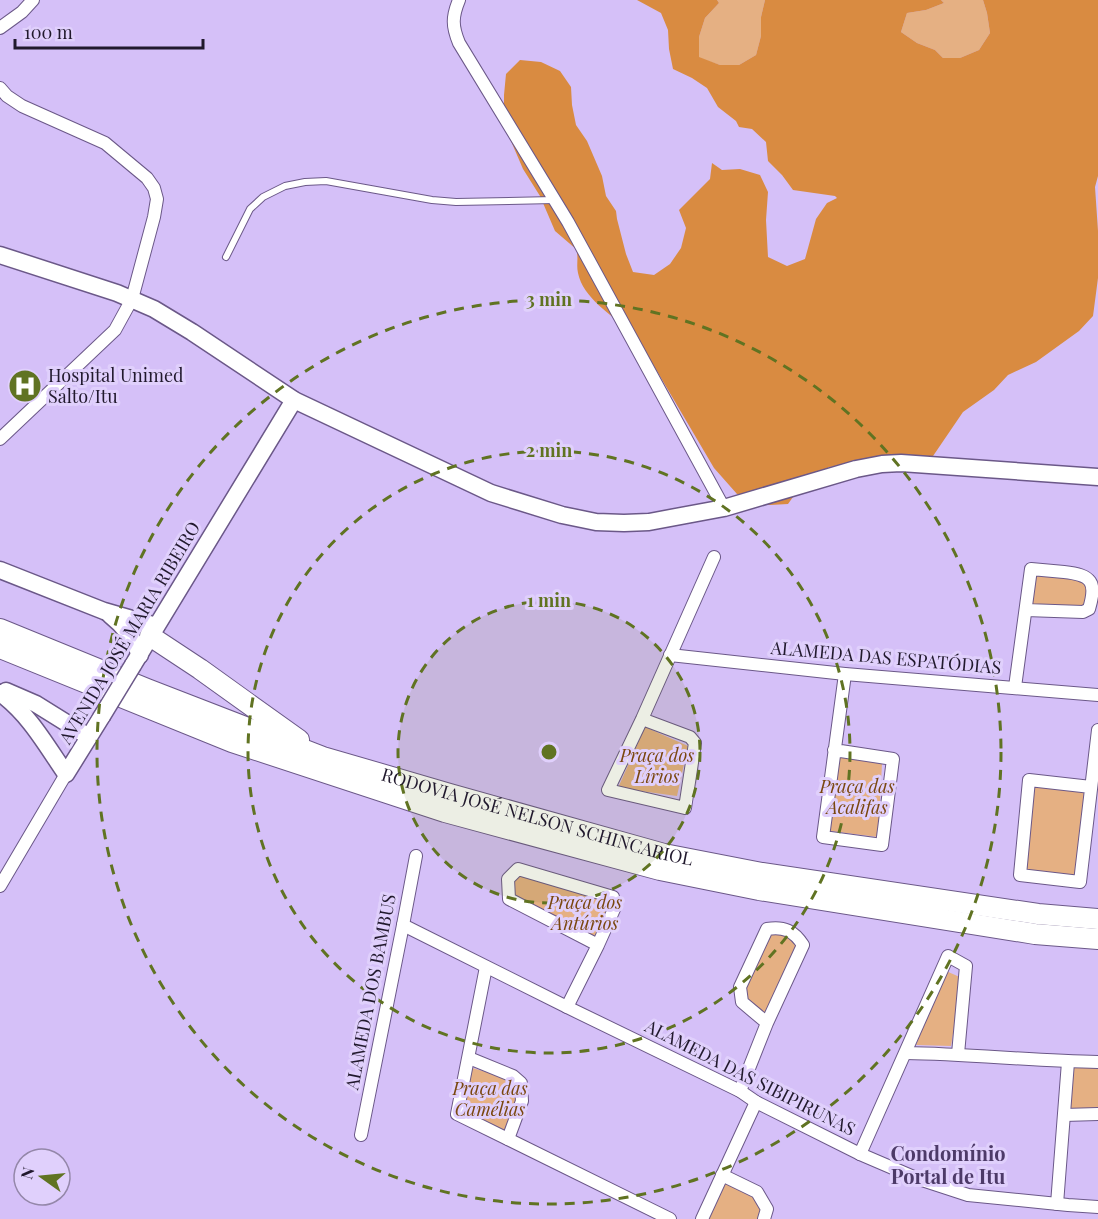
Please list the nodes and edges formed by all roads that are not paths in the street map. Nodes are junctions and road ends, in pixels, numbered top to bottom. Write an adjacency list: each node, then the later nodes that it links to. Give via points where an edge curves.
1 (33, 0): 3 (street)
2 (459, 0): 5 (street, via 453,14 459,43)
3 (0, 28)
4 (0, 88): 8 (street, via 22,106 105,143 154,188 154,217)
5 (555, 200): 7 (lane, via 456,202 326,181 305,182 285,186 250,209); 12 (street)
6 (0, 255): 8 (main road)
7 (226, 257)
8 (132, 298): 9 (main road, via 192,332); 10 (street, via 115,330)
9 (294, 400): 12 (main road, via 490,493 562,515 596,522 649,522); 18 (main road, AVENIDA JOSÉ MARIA RIBEIRO)
10 (0, 439)
11 (1098, 477): 12 (main road, via 882,464 856,468)
12 (724, 508)
13 (714, 556): 20 (street)
14 (0, 570): 16 (main road)
15 (1026, 610): 15 (street, via 1030,569 1081,574 1091,585 1089,609 1083,612); 23 (street)
16 (104, 611): 18 (main road); 21 (main road, via 135,642)
17 (0, 629): 30 (main road, RODOVIA JOSÉ NELSON SCHINCARIOL)
18 (153, 631): 21 (main road, AVENIDA JOSÉ MARIA RIBEIRO); 30 (main road)
19 (0, 648): 37 (main road, RODOVIA JOSÉ NELSON SCHINCARIOL, via 232,742 445,812 660,870 759,890 1035,934)
20 (670, 655): 22 (street, ALAMEDA DAS ESPATÓDIAS); 26 (street)
21 (136, 660): 28 (main road, AVENIDA JOSÉ MARIA RIBEIRO, bridge)
22 (845, 674): 23 (street, ALAMEDA DAS ESPATÓDIAS); 29 (street)
23 (1015, 687): 25 (street, ALAMEDA DAS ESPATÓDIAS)
24 (0, 691): 28 (main road, via 36,704); 31 (main road, via 30,720)
25 (1098, 695)
26 (642, 719): 26 (street, via 608,790 685,808 695,743 690,737)
27 (1098, 730): 32 (street)
28 (89, 737): 31 (main road, AVENIDA JOSÉ MARIA RIBEIRO)
29 (834, 750): 29 (street, via 823,837 882,845 893,759)
30 (323, 757): 35 (main road, RODOVIA JOSÉ NELSON SCHINCARIOL, via 664,854 762,873 1015,911)
31 (66, 774): 34 (street, AVENIDA JOSÉ MARIA RIBEIRO)
32 (1091, 787): 32 (street, via 1080,882 1020,875 1029,780)
33 (416, 856): 36 (street, ALAMEDA DOS BAMBUS)
34 (0, 886)
35 (1098, 919)
36 (404, 925): 39 (street, ALAMEDA DAS SIBIPIRUNAS); 51 (street, ALAMEDA DOS BAMBUS)
37 (1098, 939)
38 (598, 945): 38 (street, via 615,907 614,897 518,869 508,879 509,899); 40 (street)
39 (486, 967): 40 (street, ALAMEDA DAS SIBIPIRUNAS); 44 (street)
40 (567, 1007): 47 (street, ALAMEDA DAS SIBIPIRUNAS)
41 (768, 1023): 41 (street, via 803,945 791,931 773,928 767,929 741,987 742,1002); 47 (street)
42 (906, 1053): 43 (street); 43 (street, via 948,956 966,966); 53 (street)
43 (958, 1054): 45 (street)
44 (469, 1058): 52 (street, via 457,1114); 52 (street, via 521,1083 522,1101)
45 (1068, 1062): 46 (street); 50 (street)
46 (1098, 1062)
47 (740, 1091): 48 (street, ALAMEDA DAS SIBIPIRUNAS)
48 (756, 1102): 53 (street, ALAMEDA DAS SIBIPIRUNAS); 54 (street)
49 (1098, 1114): 50 (street)
50 (1064, 1115): 55 (street)
51 (361, 1135)
52 (508, 1139): 57 (street)
53 (860, 1154): 55 (street, ALAMEDA DAS SIBIPIRUNAS, via 968,1195)
54 (722, 1175): 58 (street); 59 (street, via 757,1192 767,1209)
55 (1057, 1204): 56 (street, ALAMEDA DAS SIBIPIRUNAS)
56 (1098, 1207)
57 (670, 1219)
58 (702, 1219)
59 (764, 1219)

